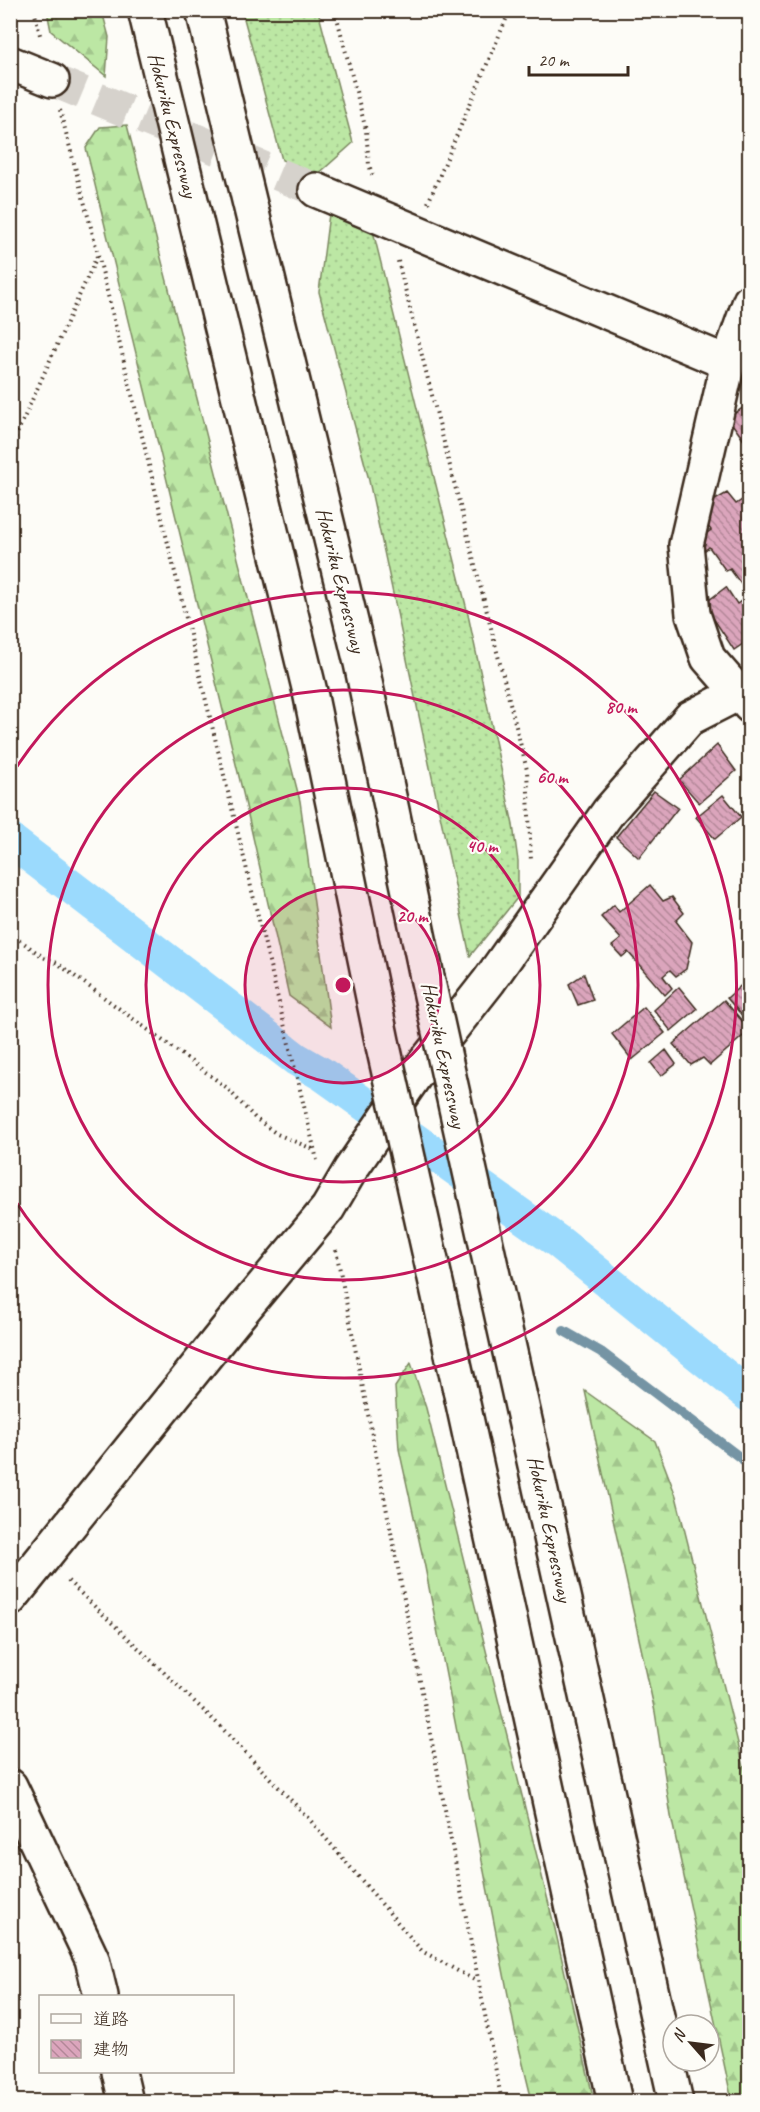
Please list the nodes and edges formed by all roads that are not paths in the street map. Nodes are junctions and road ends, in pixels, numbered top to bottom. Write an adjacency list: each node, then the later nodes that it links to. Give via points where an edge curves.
1 (145, 10): 14 (main road, Hokuriku Expressway, bridge, via 310,692 383,1046)
2 (203, 10): 15 (main road, Hokuriku Expressway, bridge, via 361,663)
3 (10, 63): 4 (main road)
4 (52, 80)
5 (316, 190): 7 (main road)
6 (750, 301): 7 (main road)
7 (728, 363): 8 (main road, via 686,545 693,614 708,658)
8 (745, 697): 9 (main road, via 690,718 609,811 547,902 416,1074 328,1208)
9 (10, 1599)
10 (10, 1786): 11 (main road, via 92,1959)
11 (101, 1995)
12 (119, 2073): 13 (main road)
13 (126, 2102)
14 (615, 2102)
15 (676, 2102)

